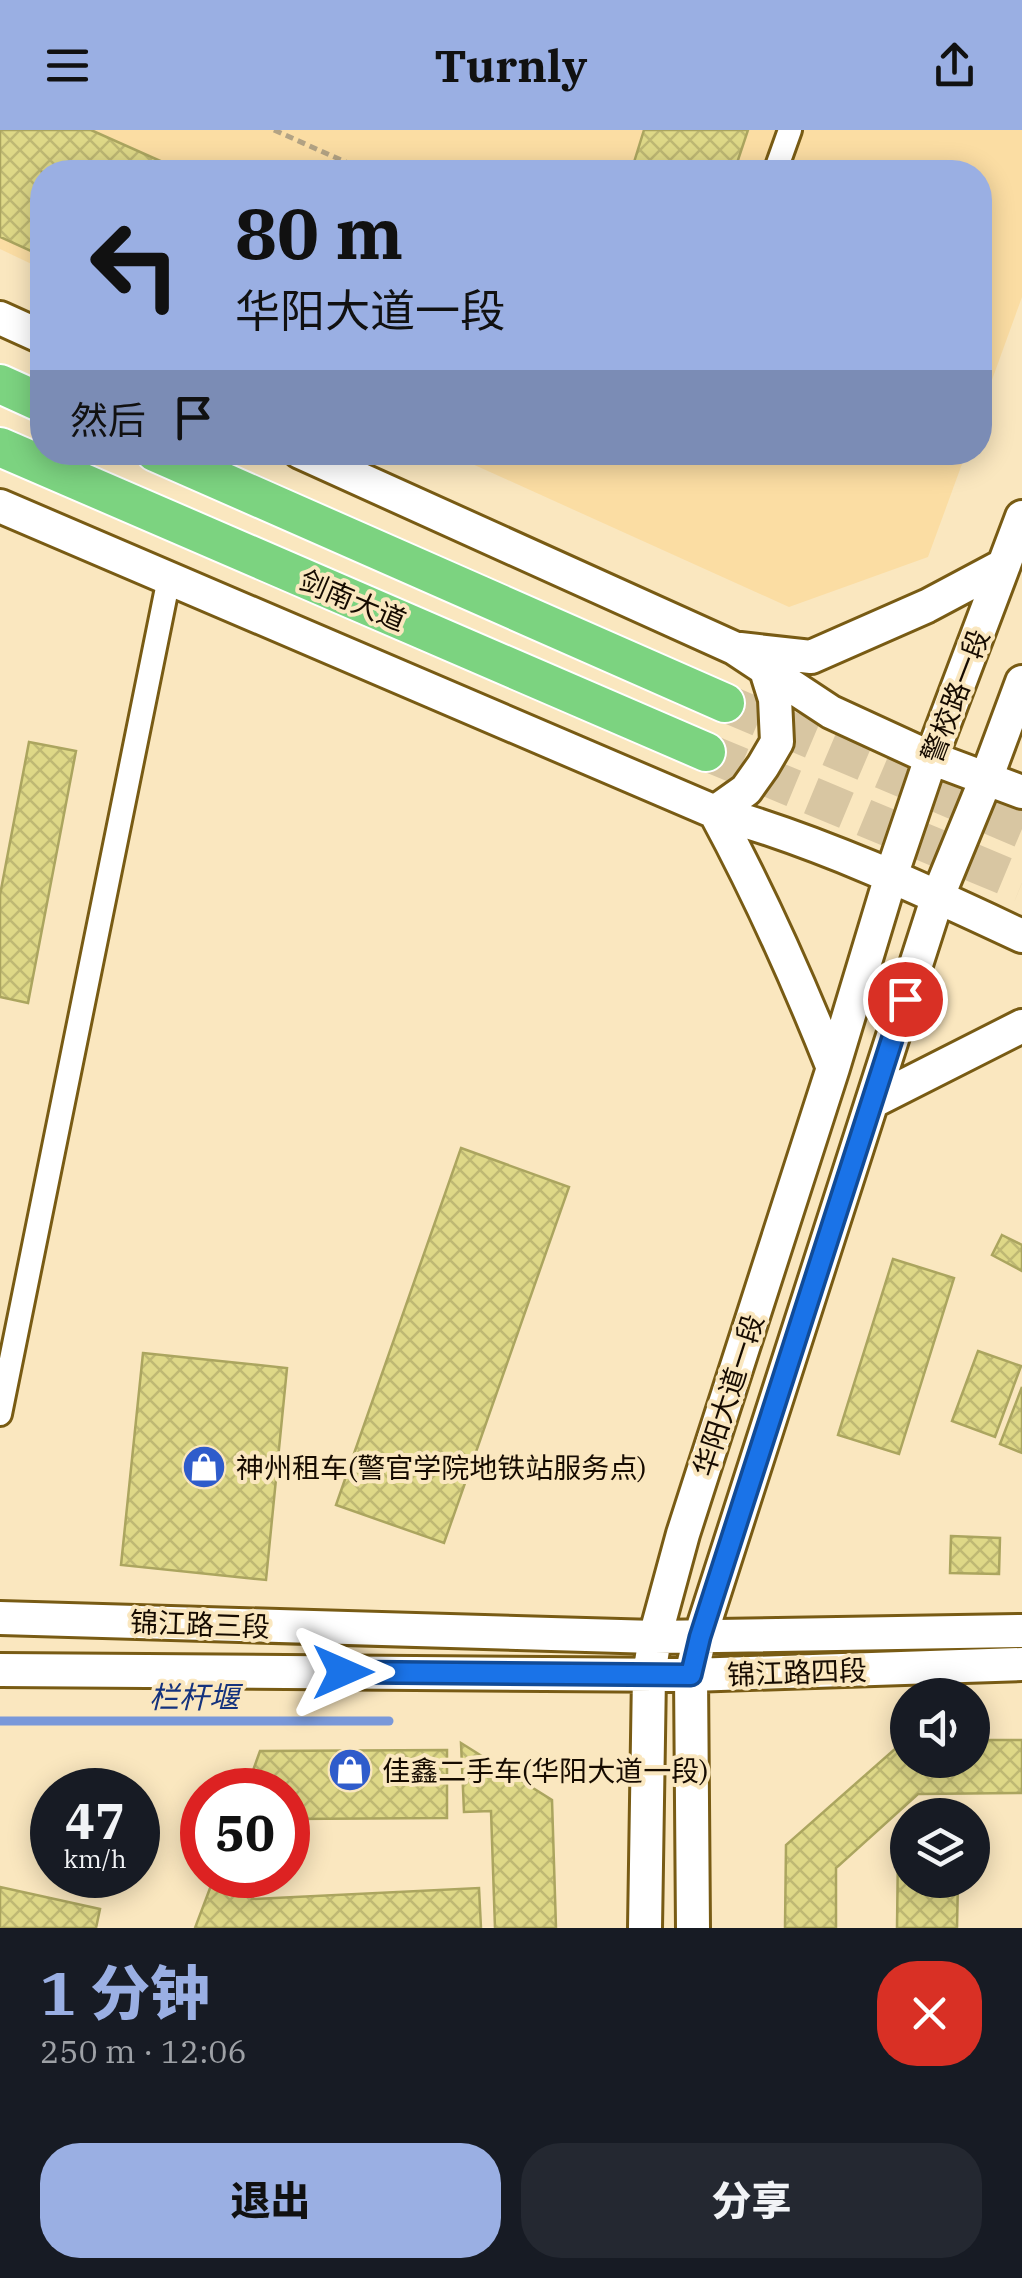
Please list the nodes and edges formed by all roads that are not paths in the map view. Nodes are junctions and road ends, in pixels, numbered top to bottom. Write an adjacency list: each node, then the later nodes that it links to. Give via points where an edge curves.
1 (790, 130): 2 (street)
2 (779, 160)
3 (0, 318): 4 (main road)
4 (30, 332)
5 (0, 384): 6 (highway)
6 (30, 398)
7 (0, 447): 8 (highway, 剑南大道)
8 (30, 460)
9 (42, 465): 20 (highway, 剑南大道)
10 (185, 465): 19 (highway, 剑南大道)
11 (329, 465): 16 (main road)
12 (0, 506): 15 (main road)
13 (1022, 517): 14 (main road, 警校路一段)
14 (1004, 565): 16 (main road, via 811,657); 21 (main road, 警校路一段)
15 (169, 578): 24 (main road); 31 (street)
16 (734, 648): 17 (main road)
17 (766, 670): 21 (main road, via 832,712); 24 (main road, via 777,742 746,790)
18 (1022, 682): 22 (main road, 警校路一段)
19 (725, 703)
20 (706, 752)
21 (931, 758): 22 (main road); 25 (main road, 警校路一段)
22 (986, 780): 23 (main road); 26 (main road, 警校路一段)
23 (1022, 792)
24 (715, 812): 25 (main road); 29 (main road)
25 (891, 876): 26 (main road); 29 (main road, 华阳大道一段)
26 (938, 896): 27 (main road); 30 (main road, 华阳大道一段)
27 (1022, 936)
28 (1022, 1026): 30 (main road)
29 (833, 1068): 34 (main road, 华阳大道一段)
30 (872, 1102): 35 (main road, 华阳大道一段)
31 (0, 1414)
32 (0, 1618): 34 (main road, 锦江路三段)
33 (1022, 1631): 35 (main road, 锦江路四段)
34 (655, 1636): 35 (main road, 锦江路三段); 38 (main road, 华阳大道一段)
35 (700, 1637): 39 (main road, 华阳大道一段)
36 (1022, 1664): 39 (main road, 锦江路四段)
37 (0, 1670): 38 (main road, 锦江路三段)
38 (648, 1675): 39 (main road, 锦江路三段); 40 (main road, 华阳大道一段)
39 (691, 1675): 41 (main road, 华阳大道一段)
40 (646, 1928)
41 (692, 1928)

